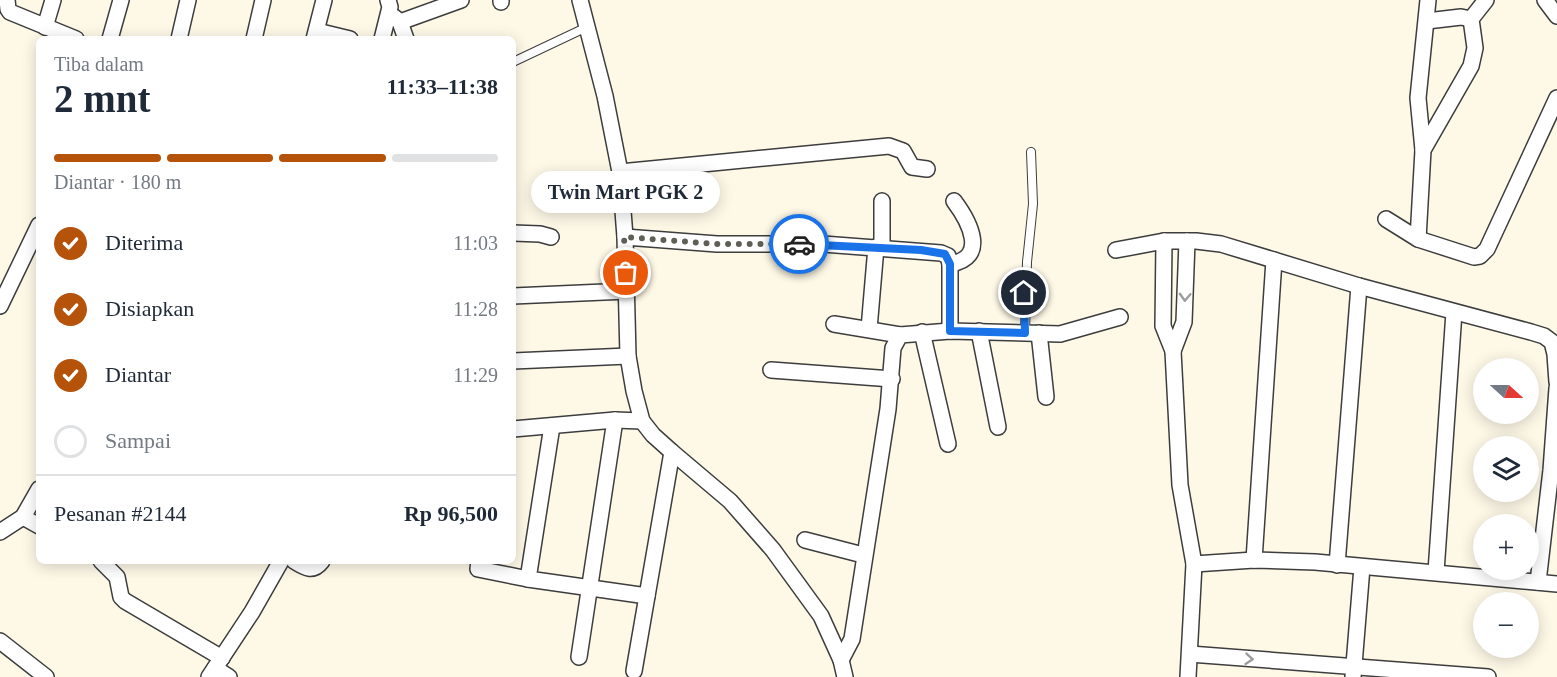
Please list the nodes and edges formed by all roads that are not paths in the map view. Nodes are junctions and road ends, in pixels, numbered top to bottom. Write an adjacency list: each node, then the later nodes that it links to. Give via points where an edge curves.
1 (7, 0): 16 (street, via 10,12)
2 (53, 0): 16 (street)
3 (121, 0): 20 (street)
4 (188, 0): 21 (street)
5 (263, 0): 22 (street)
6 (324, 0): 18 (street)
7 (461, 0): 12 (street)
8 (580, 0): 17 (street)
9 (1428, 0): 15 (street)
10 (1486, 0): 14 (street)
11 (1545, 0): 13 (street)
12 (392, 12): 23 (street); 24 (street)
13 (1557, 16)
14 (1471, 19): 15 (street); 27 (street, via 1475,48 1471,66)
15 (1427, 21): 27 (street, via 1418,98)
16 (45, 27): 19 (street)
17 (587, 27): 25 (lane); 30 (street)
18 (316, 35)
19 (68, 36)
20 (111, 36)
21 (180, 36)
22 (255, 36)
23 (383, 36)
24 (404, 36)
25 (516, 61)
26 (1557, 98): 38 (street, via 1487,249 1474,257)
27 (1423, 150): 38 (street)
28 (1031, 152): 56 (lane, via 1033,204 1025,283)
29 (927, 169): 30 (street, via 912,166 903,151 889,146)
30 (620, 171): 37 (street)
31 (882, 201): 41 (street)
32 (954, 201): 44 (street, via 968,224 973,243 965,260)
33 (1386, 219): 38 (street)
34 (36, 231): 48 (street)
35 (516, 233): 36 (street)
36 (551, 237)
37 (624, 237): 41 (street); 46 (street)
38 (1418, 239)
39 (1187, 240): 40 (street); 43 (street, via 1221,244); 58 (street, one-way to 58, via 1184,322)
40 (1164, 242): 42 (street); 58 (street, via 1163,326)
41 (879, 248): 44 (street, via 941,253 948,256); 52 (street)
42 (1116, 249)
43 (1274, 260): 45 (street); 79 (street)
44 (950, 264): 53 (street)
45 (1359, 286): 49 (street); 86 (street)
46 (627, 291): 47 (street); 59 (street)
47 (516, 296)
48 (0, 306)
49 (1454, 312): 63 (street, via 1544,336 1552,342); 88 (street)
50 (1120, 317): 56 (street, via 1068,333)
51 (834, 324): 52 (street)
52 (869, 329): 57 (street)
53 (950, 331): 54 (street); 55 (street)
54 (978, 331): 56 (street); 69 (street)
55 (922, 332): 57 (street); 71 (street)
56 (1032, 333): 65 (street)
57 (900, 335): 62 (street, via 893,348)
58 (1173, 351): 85 (street, via 1180,484)
59 (628, 356): 60 (street); 67 (street)
60 (516, 361)
61 (771, 370): 62 (street)
62 (892, 379): 78 (street)
63 (1557, 382)
64 (1557, 388): 90 (street)
65 (1046, 397)
66 (615, 420): 67 (street); 68 (street); 92 (street)
67 (642, 421): 72 (street)
68 (552, 426): 70 (street); 89 (street)
69 (998, 427)
70 (516, 429)
71 (948, 444)
72 (672, 453): 93 (street); 97 (street, via 730,501 773,550 821,616)
73 (36, 494): 74 (street)
74 (23, 517): 75 (street); 76 (street)
75 (36, 524)
76 (0, 532)
77 (805, 540): 78 (street)
78 (864, 555): 97 (street, via 852,639)
79 (1254, 560): 85 (street); 86 (street)
80 (104, 564): 98 (street, via 117,577 124,601)
81 (279, 564): 98 (street)
82 (300, 564): 83 (street, via 311,569)
83 (319, 564)
84 (479, 564): 89 (street, via 478,569)
85 (1194, 564): 95 (street)
86 (1337, 565): 87 (street)
87 (1362, 567): 88 (street); 100 (street)
88 (1436, 572): 90 (street)
89 (528, 579): 92 (street)
90 (1539, 582): 91 (street)
91 (1557, 584)
92 (590, 588): 93 (street); 96 (street)
93 (647, 596): 99 (street)
94 (0, 641): 102 (street)
95 (1190, 654): 100 (street, one-way to 100); 105 (street)
96 (579, 657)
97 (841, 660): 104 (street)
98 (215, 668): 103 (street)
99 (634, 671)
100 (1353, 672): 101 (street)
101 (1479, 676)
102 (46, 677)
103 (229, 677)
104 (845, 677)
105 (1188, 677): 106 (street)
106 (1194, 677)

